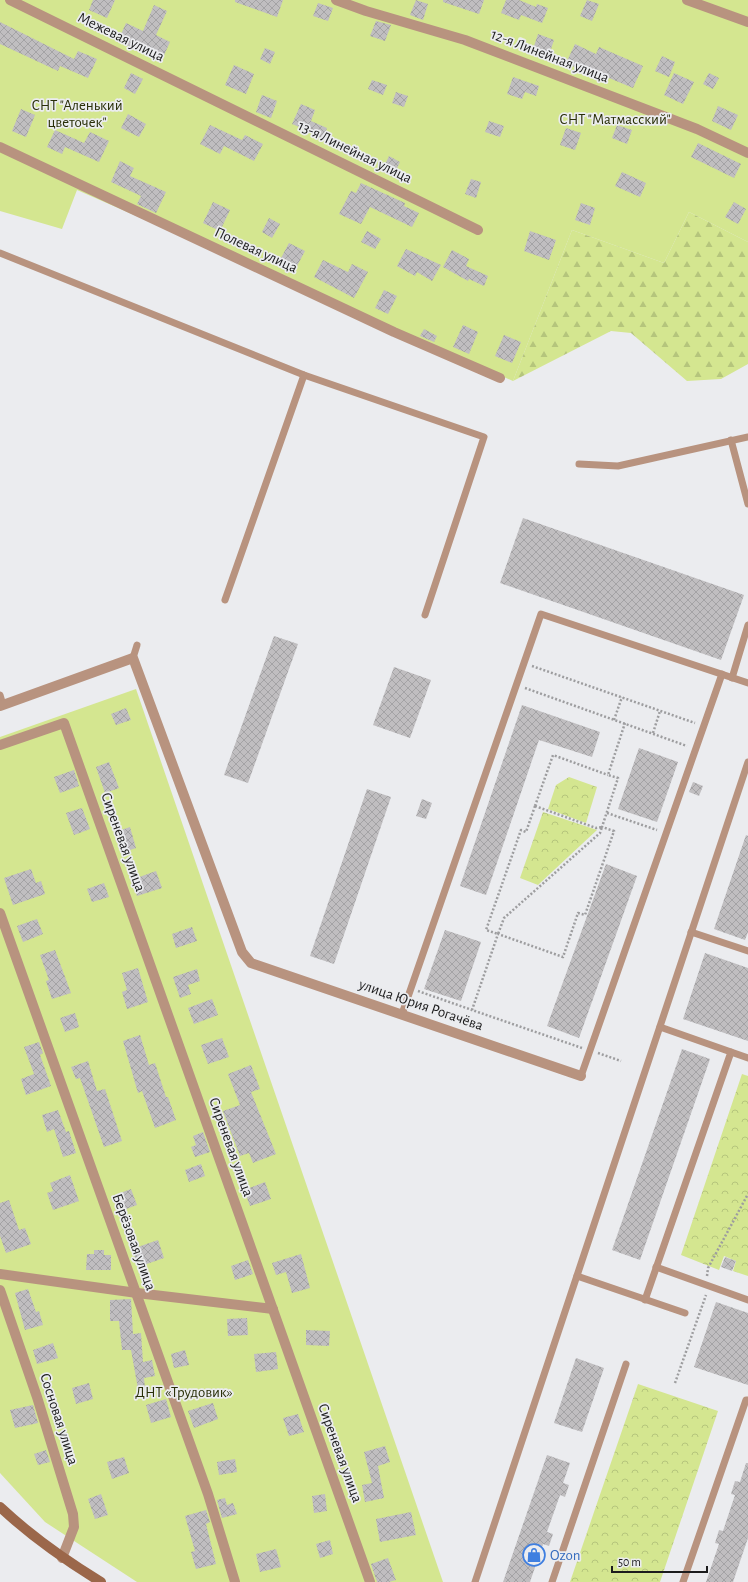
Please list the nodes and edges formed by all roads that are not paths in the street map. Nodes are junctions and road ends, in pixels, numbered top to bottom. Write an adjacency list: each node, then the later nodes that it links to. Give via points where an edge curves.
1 (10, 0): 5 (street, Межевая улица)
2 (336, 0): 7 (street, 12-я Линейная улица, via 465,40 697,129)
3 (687, 0): 4 (street)
4 (748, 22)
5 (219, 102): 8 (street, 13-я Линейная улица)
6 (0, 147): 11 (street, Полевая улица, via 394,332)
7 (748, 153)
8 (478, 230)
9 (0, 253): 10 (lane)
10 (304, 375): 16 (lane); 17 (lane, via 484,437)
11 (500, 378)
12 (748, 436): 13 (lane)
13 (731, 440): 14 (lane, via 618,466); 15 (lane)
14 (578, 464)
15 (748, 504)
16 (225, 600)
17 (425, 615)
18 (748, 625): 22 (lane)
19 (137, 646): 20 (lane)
20 (133, 658): 24 (street); 30 (street, улица Юрия Рогачёва, via 242,952 251,962)
21 (722, 674): 22 (lane); 30 (lane, via 541,614); 34 (lane)
22 (732, 678): 23 (lane)
23 (748, 683)
24 (1, 702)
25 (0, 745): 42 (street, Сиреневая улица, via 64,723)
26 (748, 762): 28 (lane)
27 (0, 913): 39 (street, Берёзовая улица)
28 (691, 932): 29 (lane); 31 (lane)
29 (748, 951)
30 (402, 1014): 34 (street, улица Юрия Рогачёва)
31 (660, 1027): 32 (lane); 37 (lane)
32 (731, 1052): 33 (lane); 35 (lane)
33 (748, 1058)
34 (581, 1076)
35 (656, 1267): 40 (lane); 41 (lane)
36 (0, 1274): 39 (street)
37 (577, 1276): 40 (lane); 51 (lane)
38 (0, 1290): 47 (street, Сосновая улица, via 37,1397 73,1514 74,1527)
39 (137, 1293): 42 (street); 49 (street, Берёзовая улица, via 208,1494)
40 (645, 1300): 43 (lane)
41 (748, 1300)
42 (273, 1309): 50 (street, Сиреневая улица)
43 (685, 1313)
44 (626, 1364): 52 (lane)
45 (748, 1400): 53 (lane)
46 (0, 1507): 47 (main road)
47 (62, 1558): 48 (main road)
48 (101, 1582)
49 (235, 1582)
50 (370, 1582)
51 (475, 1582)
52 (552, 1582)
53 (683, 1582)

